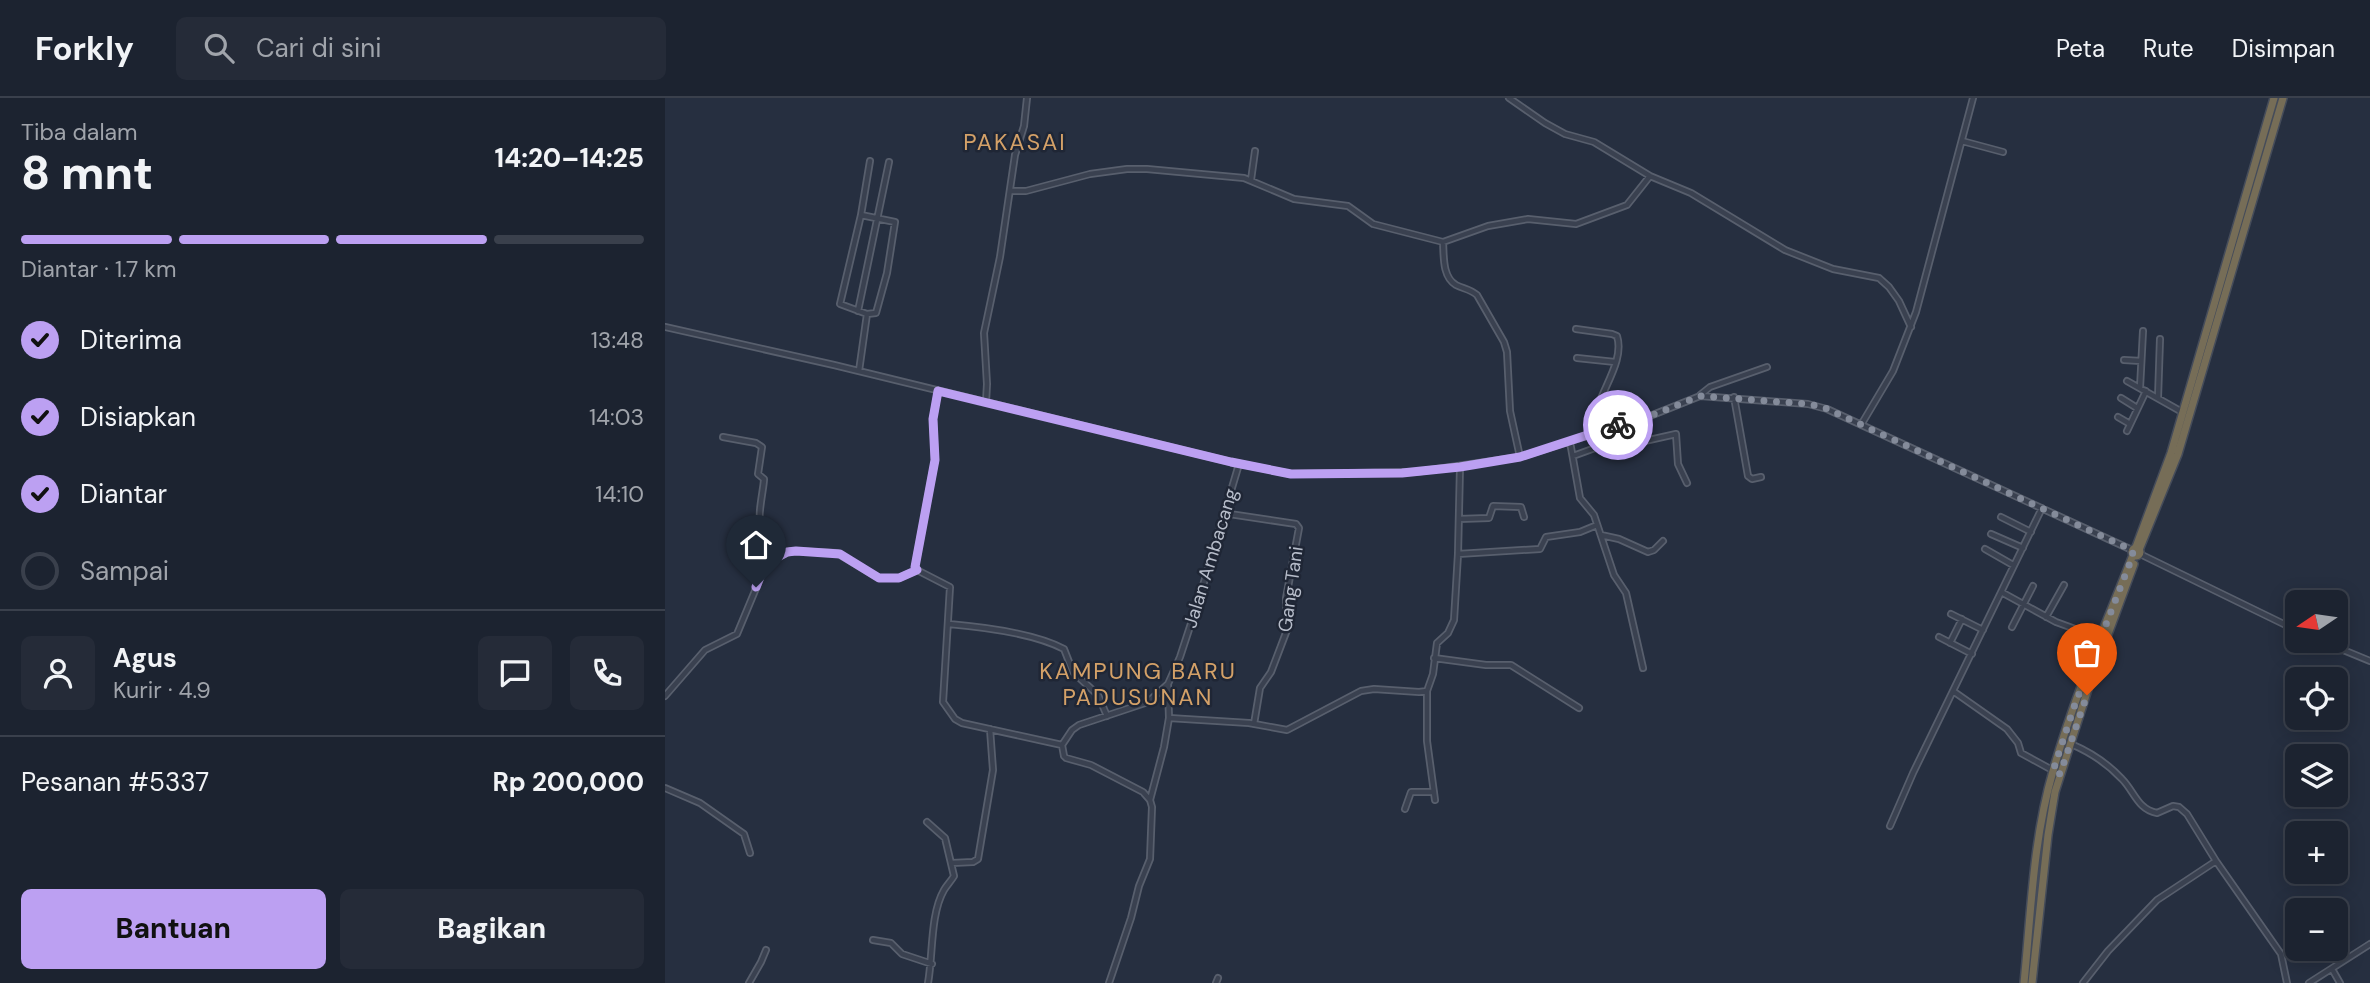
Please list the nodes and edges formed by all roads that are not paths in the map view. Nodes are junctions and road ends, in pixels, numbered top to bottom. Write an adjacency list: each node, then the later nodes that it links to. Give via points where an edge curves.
1 (1027, 98): 13 (street)
2 (1509, 98): 11 (street, via 1545,123 1594,142)
3 (1973, 98): 6 (street)
4 (2274, 98): 16 (highway)
5 (2283, 98): 16 (highway)
6 (1962, 141): 8 (street); 21 (street)
7 (1255, 151): 12 (street)
8 (2003, 152)
9 (870, 161): 14 (street)
10 (889, 162): 15 (street)
11 (1650, 176): 17 (street, via 1627,205 1576,224 1528,219 1488,226); 21 (street, via 1691,193 1799,257 1878,278 1899,300)
12 (1251, 180): 13 (street, via 1126,169); 17 (street, via 1294,199 1348,206 1373,225)
13 (1010, 191): 39 (street, via 984,333)
14 (861, 215): 15 (street); 18 (street, via 840,304)
15 (877, 218): 18 (street); 19 (street, via 895,222 876,313)
16 (2239, 228): 41 (highway); 47 (highway)
17 (1443, 242): 51 (street, via 1450,279 1477,295 1506,348 1510,411)
18 (858, 311): 19 (street)
19 (867, 314): 30 (street)
20 (665, 327): 30 (street)
21 (1911, 327): 44 (street, via 1893,371)
22 (1576, 329): 28 (street, via 1617,336)
23 (2143, 331): 27 (street)
24 (2160, 339): 38 (street)
25 (1577, 358): 28 (street)
26 (2124, 360): 27 (street)
27 (2141, 361): 32 (street)
28 (1615, 362): 46 (street, via 1599,406)
29 (1767, 367): 35 (street, via 1710,387)
30 (859, 371): 33 (street)
31 (2127, 381): 32 (street)
32 (2140, 388): 34 (street)
33 (938, 391): 39 (street); 72 (street, via 933,419 935,460)
34 (2146, 391): 38 (street); 40 (street)
35 (1700, 396): 36 (street); 46 (street)
36 (1734, 397): 44 (street, via 1823,407); 54 (street, via 1748,476)
37 (2120, 398): 40 (street)
38 (2158, 398): 41 (street)
39 (986, 402): 52 (street)
40 (2137, 408): 43 (street)
41 (2182, 412): 47 (highway)
42 (2118, 417): 43 (street)
43 (2130, 424): 45 (street)
44 (1861, 425): 56 (street)
45 (2127, 431)
46 (1597, 432): 49 (street)
47 (2180, 432): 68 (highway, via 2168,483)
48 (723, 437): 70 (street, via 762,447 758,474 764,479 764,490 759,516 771,527)
49 (1570, 442): 50 (street); 51 (street)
50 (1573, 456): 55 (street, via 1597,447 1609,449 1675,434 1678,464); 61 (street, via 1581,500)
51 (1520, 457): 53 (street)
52 (1239, 464): 53 (street, via 1314,475); 57 (street, Jalan Ambacang)
53 (1460, 467): 60 (street)
54 (1761, 477)
55 (1686, 484)
56 (2042, 508): 62 (street); 68 (street)
57 (1223, 513): 92 (street, Jalan Ambacang); 99 (street, Gang Tani, via 1299,528 1287,594 1287,630 1260,688)
58 (1524, 517): 60 (street, via 1521,507 1493,506 1489,518)
59 (2001, 517): 62 (street)
60 (1459, 519): 69 (street)
61 (1597, 525): 64 (street); 69 (street, via 1546,537 1540,549)
62 (2031, 532): 66 (street)
63 (1991, 534): 66 (street)
64 (1601, 535): 65 (street, via 1648,552); 91 (street, via 1614,575 1626,593)
65 (1663, 541)
66 (2023, 548): 71 (street)
67 (1985, 549): 71 (street)
68 (2136, 552): 81 (street); 85 (highway); 101 (highway)
69 (1458, 554): 89 (street, via 1454,620 1437,643)
70 (767, 562): 72 (street, via 791,551 837,553 879,578 899,578); 95 (street, via 737,634 705,650)
71 (2013, 565): 75 (street)
72 (917, 570): 80 (street, via 949,585)
73 (2064, 585): 78 (street)
74 (2033, 586): 76 (street)
75 (2003, 593): 76 (street); 83 (street)
76 (2023, 604): 78 (street); 82 (street)
77 (1951, 614): 79 (street)
78 (2046, 617): 85 (street)
79 (1962, 619): 83 (street); 86 (street)
80 (949, 624): 97 (street, via 994,629 1064,649 1073,672 1098,695); 100 (street, via 943,702 958,722)
81 (2285, 625)
82 (2012, 628)
83 (1983, 630): 88 (street)
84 (1939, 637): 86 (street)
85 (2101, 638): 103 (highway, via 2074,707)
86 (1950, 643): 88 (street)
87 (2349, 652): 90 (street)
88 (1972, 654): 94 (street)
89 (1434, 658): 93 (street); 96 (street, via 1511,665)
90 (2370, 661)
91 (1643, 668)
92 (1168, 684): 97 (street, via 1148,702); 98 (street)
93 (1427, 691): 99 (street, via 1369,689 1290,729); 105 (street)
94 (1953, 691): 103 (street, via 2007,729 2021,753); 110 (street)
95 (665, 696)
96 (1579, 708)
97 (1107, 716): 102 (street, via 1075,728)
98 (1169, 718): 99 (street); 106 (street)
99 (1254, 724)
100 (990, 729): 102 (street); 113 (street, via 993,770 979,856 973,862)
101 (2071, 744): 103 (highway); 112 (street, via 2117,774 2145,809 2157,813 2173,806 2182,809)
102 (1062, 745): 106 (street, via 1066,758 1096,767)
103 (2056, 773): 114 (highway)
104 (665, 788): 111 (street, via 700,803 744,834)
105 (1434, 792): 107 (street); 108 (street, via 1411,792)
106 (1150, 800): 122 (street, via 1150,859)
107 (1435, 800)
108 (1405, 809)
109 (927, 822): 113 (street, via 945,838)
110 (1890, 826)
111 (750, 853)
112 (2216, 861): 125 (street, via 2163,894); 126 (street, via 2281,954)
113 (952, 863): 118 (street, via 954,876 943,893 933,931)
114 (2034, 920): 123 (highway); 124 (highway)
115 (873, 940): 118 (street, via 891,943 902,954)
116 (2370, 944): 119 (street)
117 (766, 950): 120 (street)
118 (932, 964): 121 (street)
119 (2332, 968): 127 (street); 128 (street)
120 (748, 983)
121 (928, 983)
122 (1109, 983)
123 (2024, 983)
124 (2032, 983)
125 (2083, 983)
126 (2287, 983)
127 (2309, 983)
128 (2340, 983)

